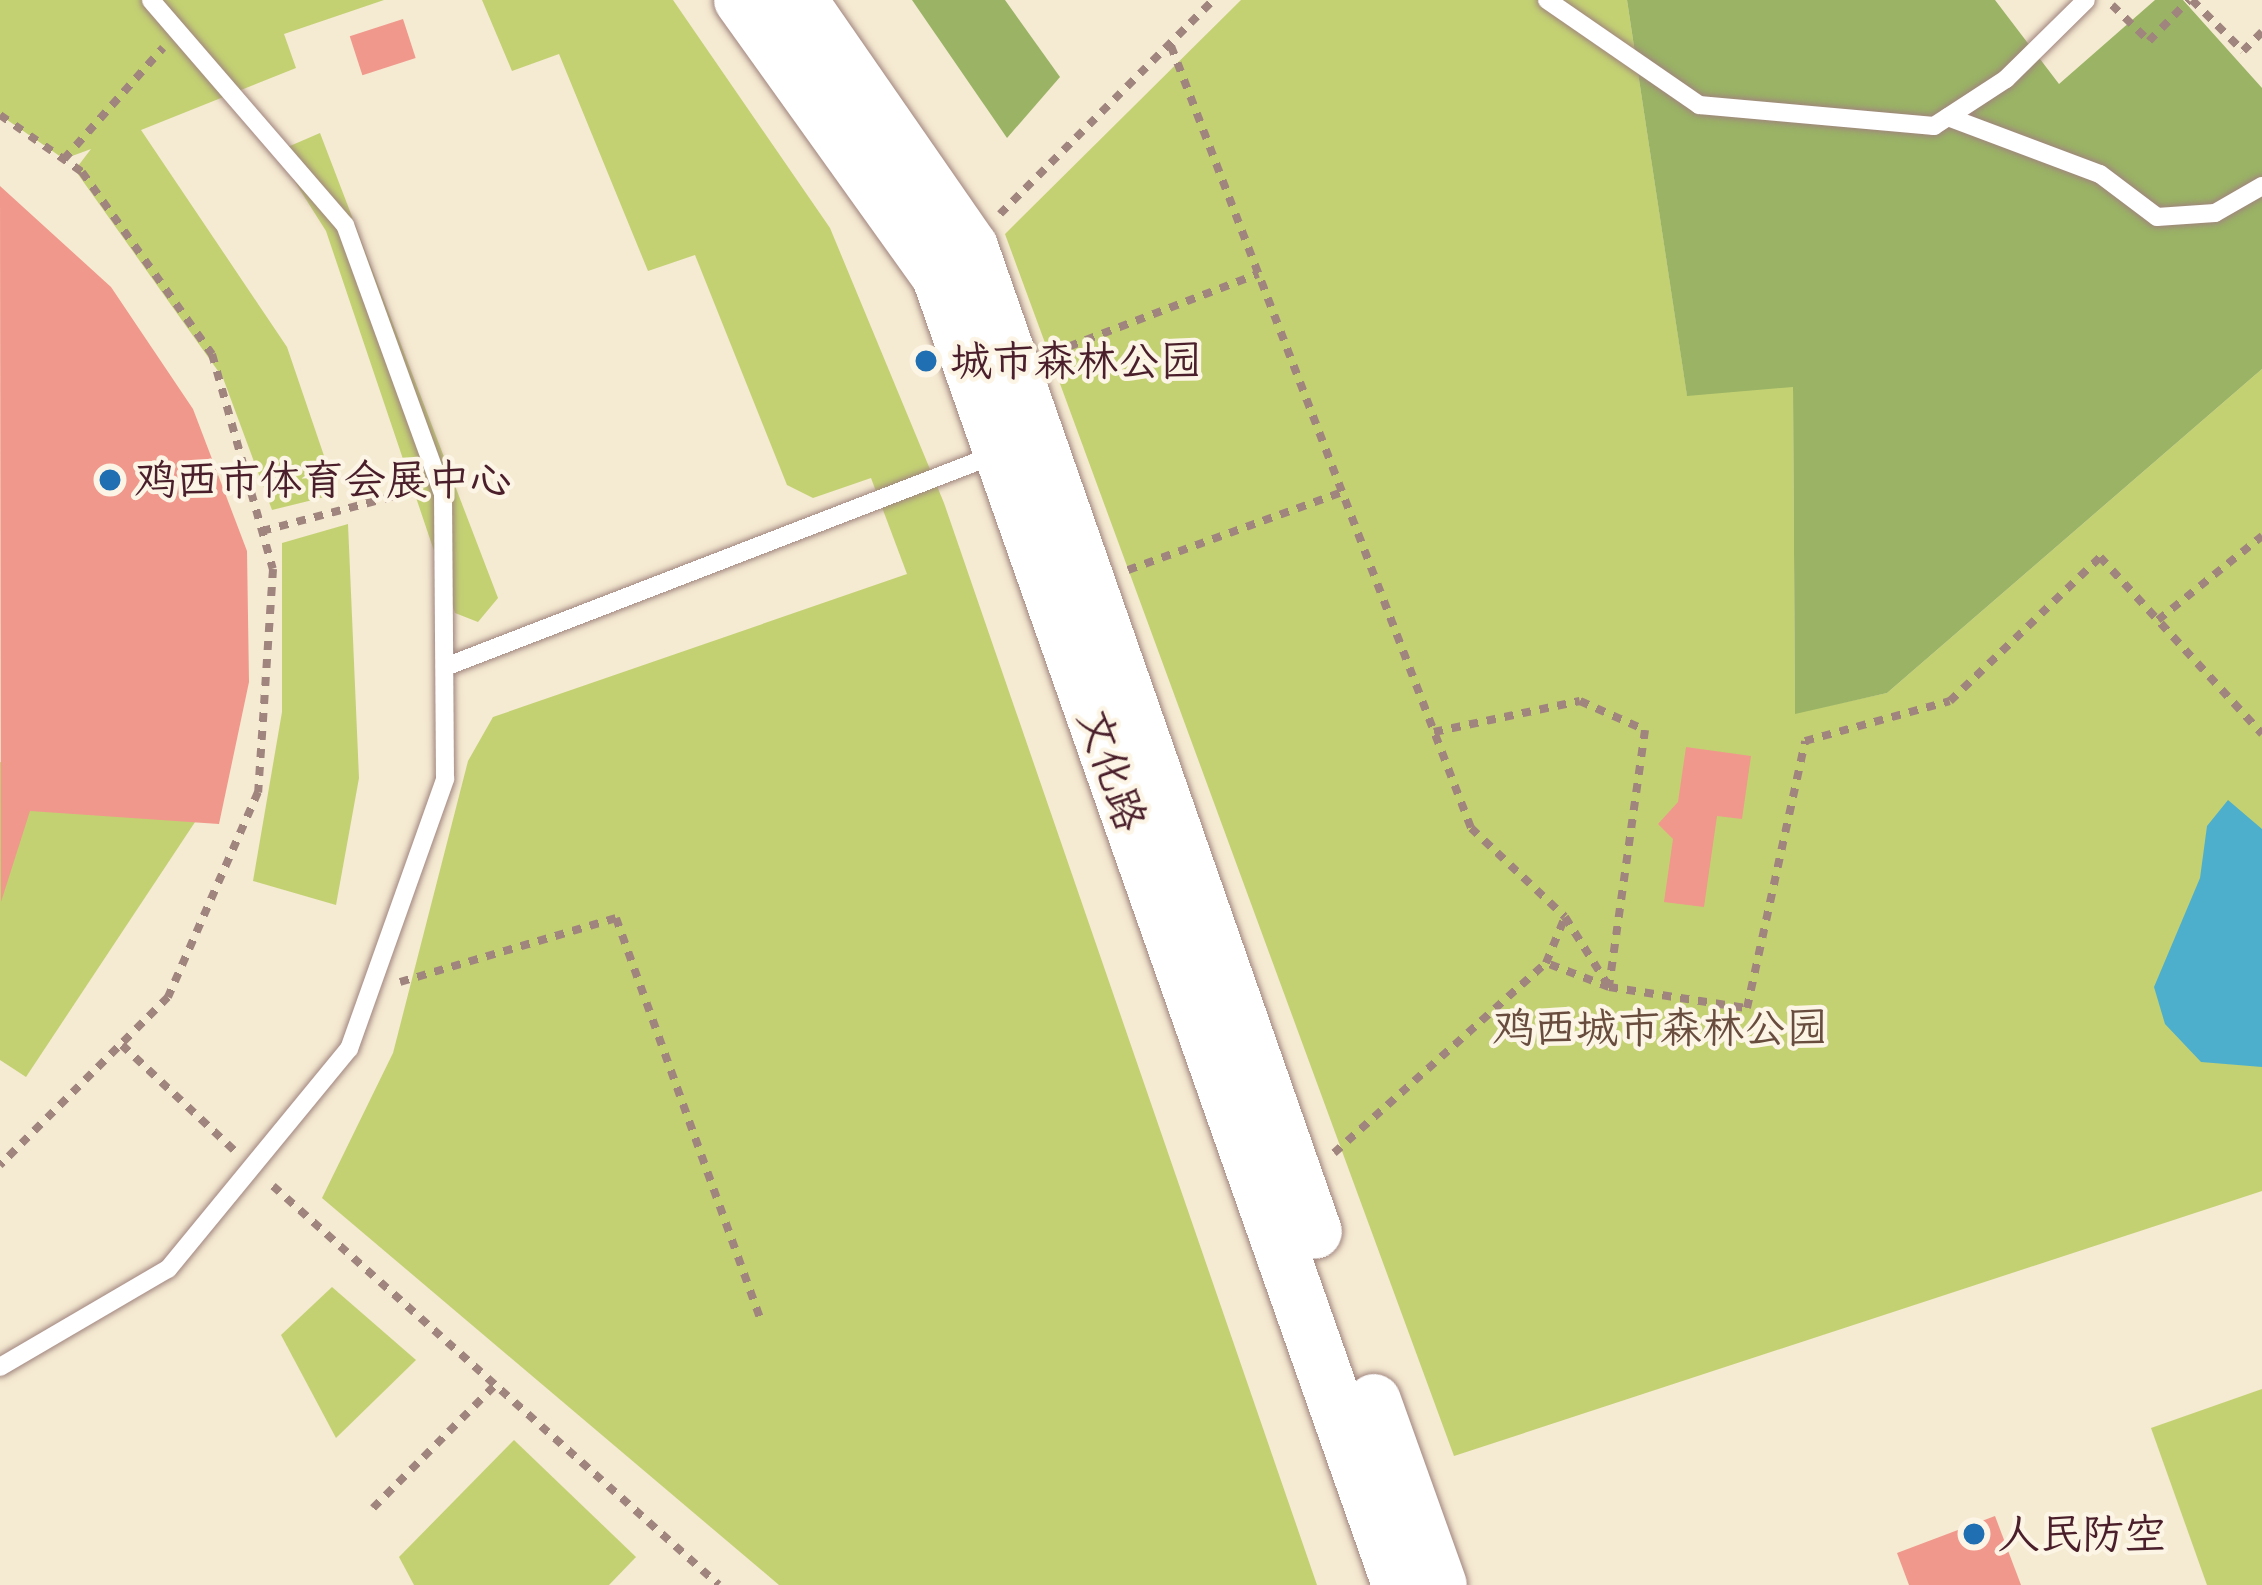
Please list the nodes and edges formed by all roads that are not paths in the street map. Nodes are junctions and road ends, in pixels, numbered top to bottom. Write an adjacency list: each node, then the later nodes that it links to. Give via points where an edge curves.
1 (151, 0): 9 (lane, via 345,225 440,484)
2 (741, 0): 8 (main road, 文化路, via 939,277)
3 (800, 0): 12 (main road, 文化路, via 971,247)
4 (1546, 0): 6 (lane, via 1699,105 1934,126)
5 (2086, 0): 6 (lane)
6 (1948, 117): 7 (lane, via 2100,174 2158,217 2215,213)
7 (2262, 186)
8 (1000, 453): 9 (lane); 11 (main road, 文化路)
9 (445, 667): 10 (lane, via 445,779 349,1048 168,1269)
10 (0, 1367)
11 (1399, 1585)
12 (1440, 1585)

